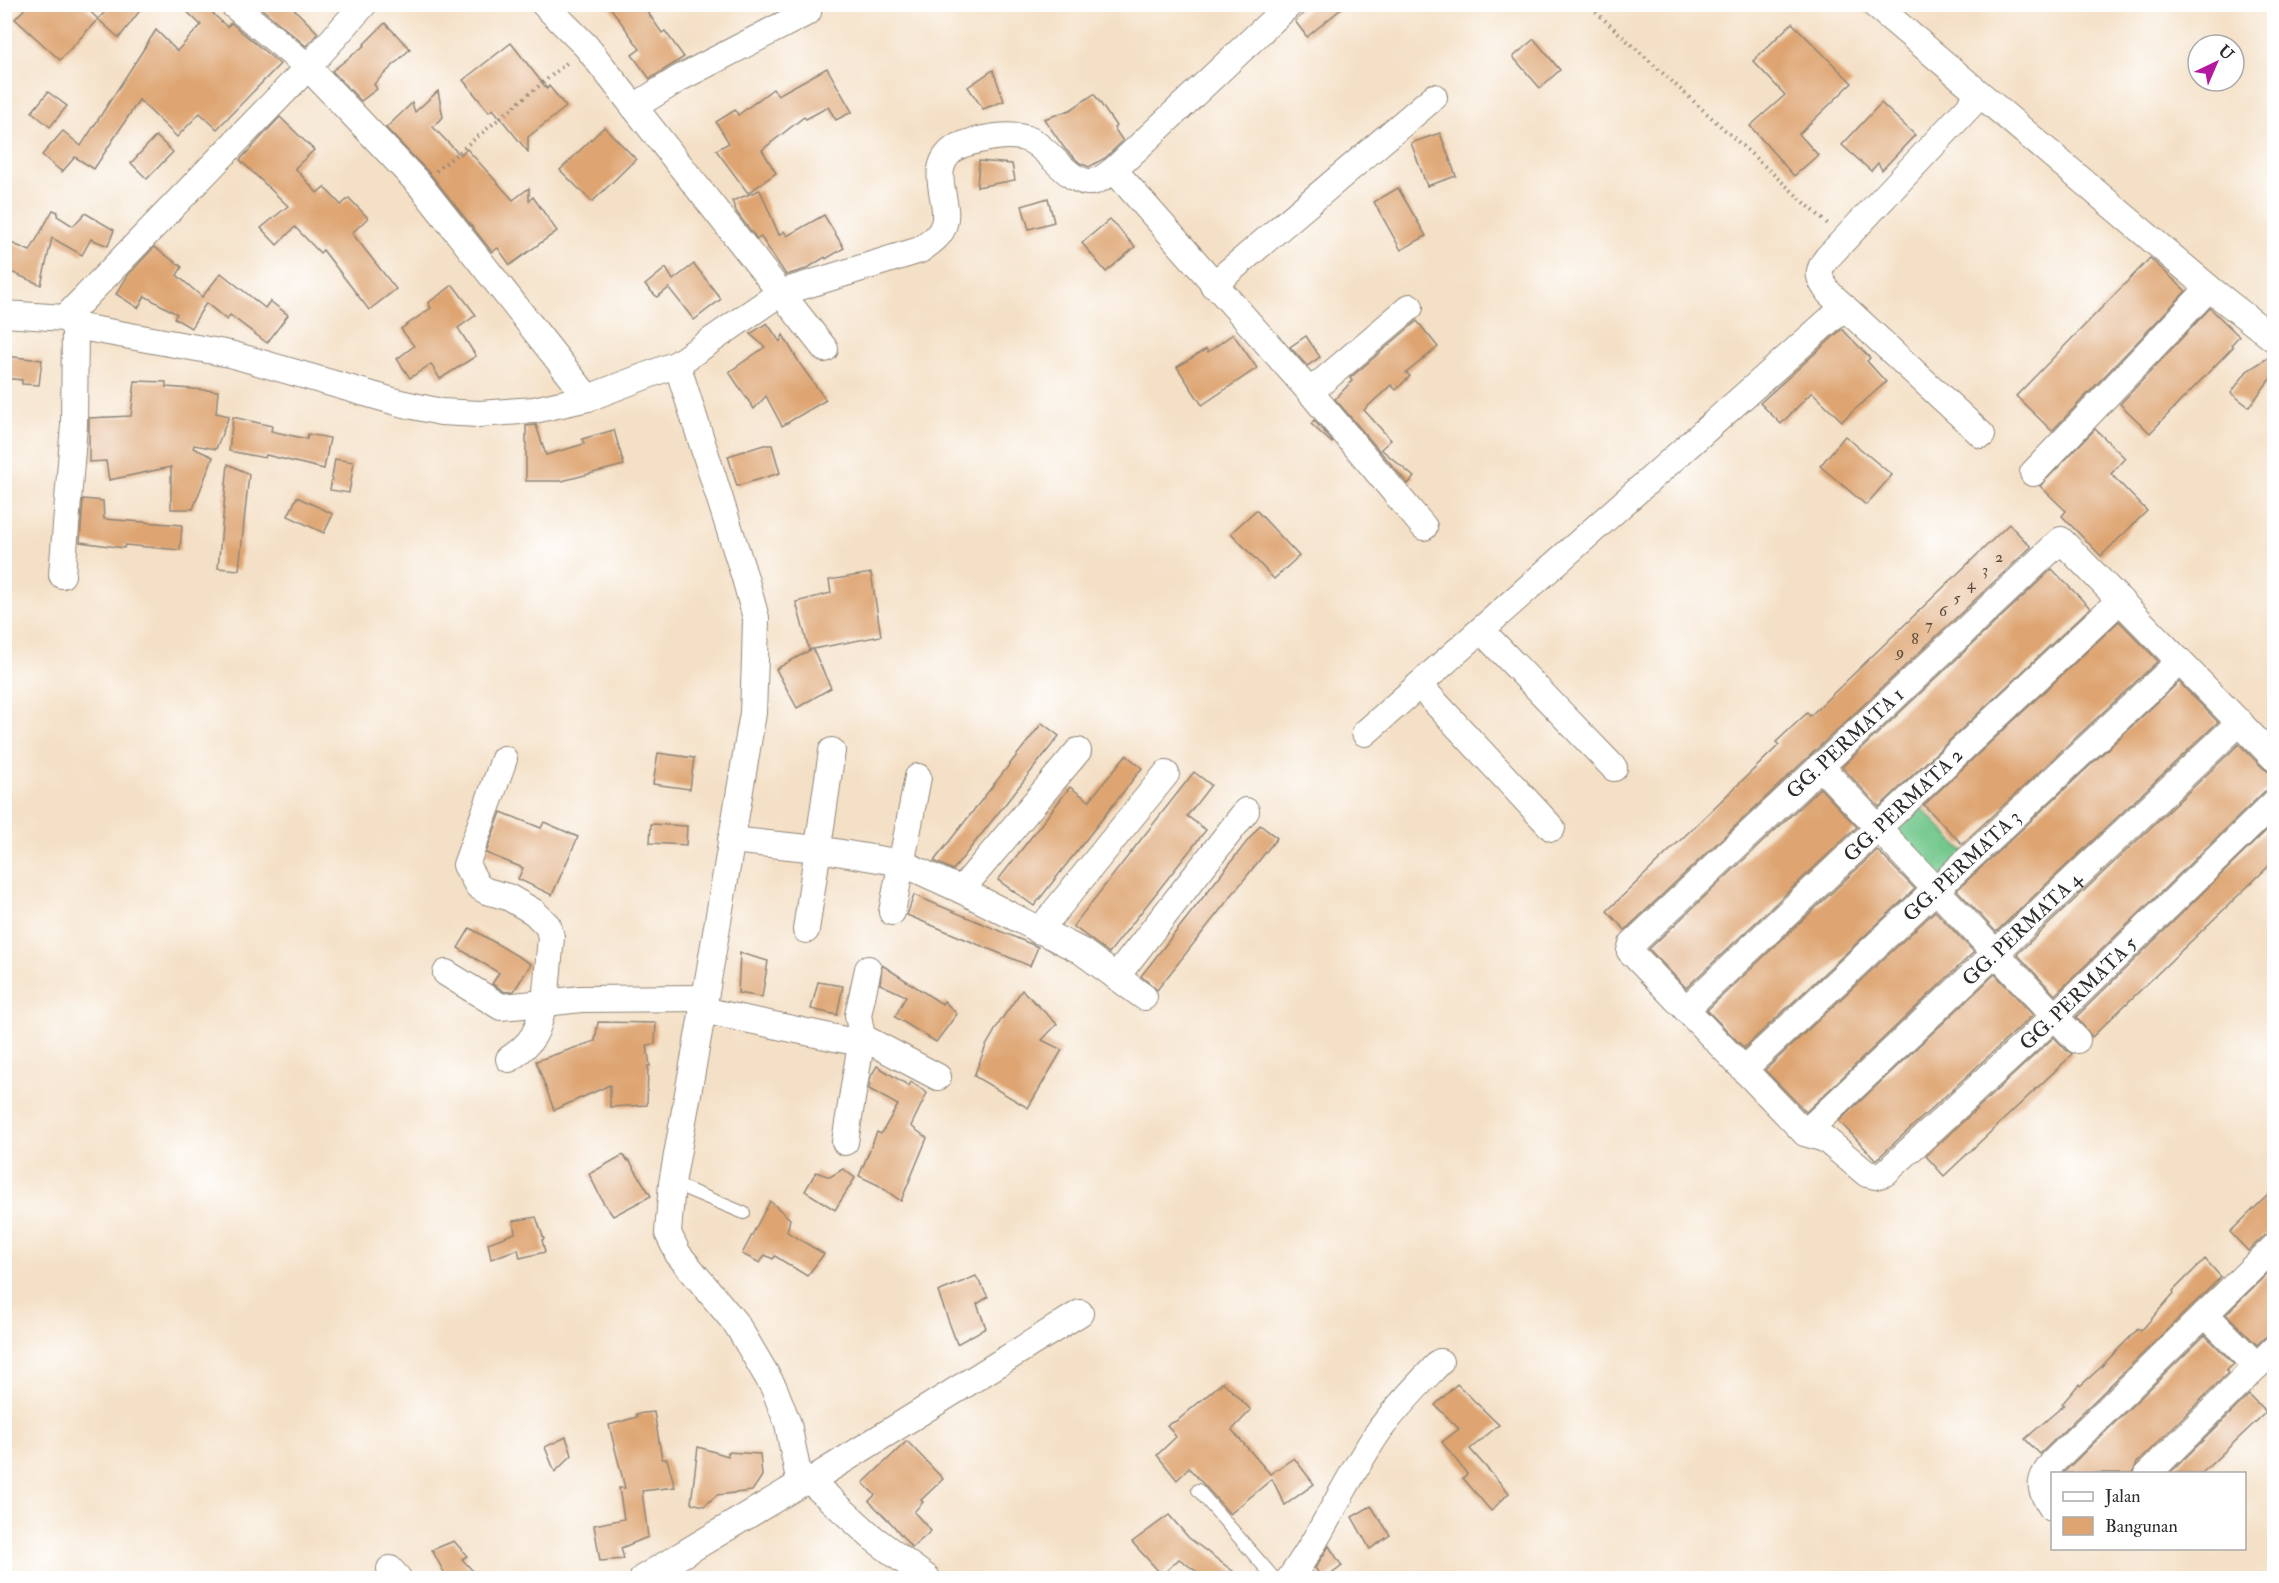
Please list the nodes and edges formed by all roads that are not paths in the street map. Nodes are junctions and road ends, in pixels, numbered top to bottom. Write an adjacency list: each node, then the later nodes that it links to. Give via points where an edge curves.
1 (232, 4): 7 (street)
2 (364, 4): 7 (street)
3 (544, 4): 10 (street, via 586,46)
4 (1290, 4): 11 (street)
5 (1874, 4): 8 (street)
6 (808, 12): 10 (street, via 680,78)
7 (308, 67): 18 (street); 23 (street, via 420,185)
8 (1980, 95): 13 (street); 16 (street, via 1820,267 1820,279)
9 (1434, 97): 12 (street)
10 (634, 107): 14 (street)
11 (1114, 170): 12 (street); 14 (street, via 1097,182 1086,182 1073,177 1030,140 1014,136 972,142 953,150 944,162 939,175 945,221 932,242 920,250)
12 (1213, 285): 22 (street)
13 (2209, 288): 19 (street); 25 (street)
14 (780, 293): 20 (street); 21 (street)
15 (1410, 307): 22 (street)
16 (1844, 307): 24 (street); 29 (street)
17 (4, 314): 18 (street)
18 (70, 322): 23 (street, via 230,354 441,412 534,410); 27 (street, via 74,425)
19 (2274, 339)
20 (825, 349)
21 (677, 364): 23 (street); 46 (street, via 729,520 756,618 753,712)
22 (1310, 392): 26 (street)
23 (588, 398)
24 (1982, 435)
25 (2033, 473)
26 (1424, 527)
27 (62, 575)
28 (2120, 600): 30 (street); 38 (street, GG. PERMATA 1, via 2061,540); 45 (street, GG. PERMATA 2)
29 (1481, 630): 31 (street); 39 (street)
30 (2180, 661): 32 (street); 49 (street, GG. PERMATA 3)
31 (1419, 685): 33 (street); 44 (street)
32 (2240, 722): 36 (street); 54 (street, GG. PERMATA 4)
33 (1365, 733)
34 (832, 751): 47 (street)
35 (1078, 751): 50 (street)
36 (2274, 758)
37 (504, 759): 59 (street, via 466,865 478,886 508,897 534,912 548,926 551,937)
38 (1820, 766): 45 (street); 61 (street, GG. PERMATA 1, via 1630,947)
39 (1614, 768)
40 (1166, 774): 53 (street)
41 (918, 777): 48 (street)
42 (2274, 803): 62 (street, GG. PERMATA 5)
43 (1246, 812): 57 (street)
44 (1552, 828)
45 (1878, 828): 49 (street); 61 (street, GG. PERMATA 2)
46 (731, 840): 47 (street); 60 (street)
47 (818, 849): 48 (street); 52 (street)
48 (902, 863): 50 (street); 51 (street)
49 (1936, 889): 54 (street); 66 (street, GG. PERMATA 3)
50 (962, 890): 53 (street)
51 (892, 912)
52 (806, 930)
53 (1039, 931): 57 (street, via 1081,951)
54 (1995, 953): 62 (street); 68 (street, GG. PERMATA 4)
55 (868, 969): 63 (street, via 858,1016)
56 (446, 973): 59 (street, via 501,1007)
57 (1116, 977): 58 (street)
58 (1144, 997)
59 (544, 1003): 60 (street, via 581,999); 65 (street, via 531,1042)
60 (704, 1004): 63 (street, via 851,1041); 70 (street)
61 (1686, 1009): 66 (street)
62 (2055, 1016): 64 (street); 68 (street, GG. PERMATA 5, via 1885,1173 1867,1174 1826,1139)
63 (861, 1037): 67 (street); 69 (street)
64 (2077, 1040)
65 (509, 1059)
66 (1744, 1069): 68 (street)
67 (938, 1077)
68 (1805, 1133)
69 (845, 1142)
70 (672, 1183): 71 (lane); 78 (street, via 668,1233 678,1254 736,1325 774,1388)
71 (744, 1213)
72 (2274, 1247): 74 (street)
73 (1080, 1313): 78 (street)
74 (2205, 1314): 75 (street); 80 (street, via 2053,1462 2042,1477 2041,1492)
75 (2266, 1358): 77 (street)
76 (1440, 1362): 84 (street, via 1382,1428)
77 (2149, 1472)
78 (805, 1482): 81 (street); 82 (street)
79 (1198, 1490): 83 (lane)
80 (2051, 1507)
81 (642, 1578)
82 (927, 1578)
83 (1274, 1578)
84 (1290, 1578)

